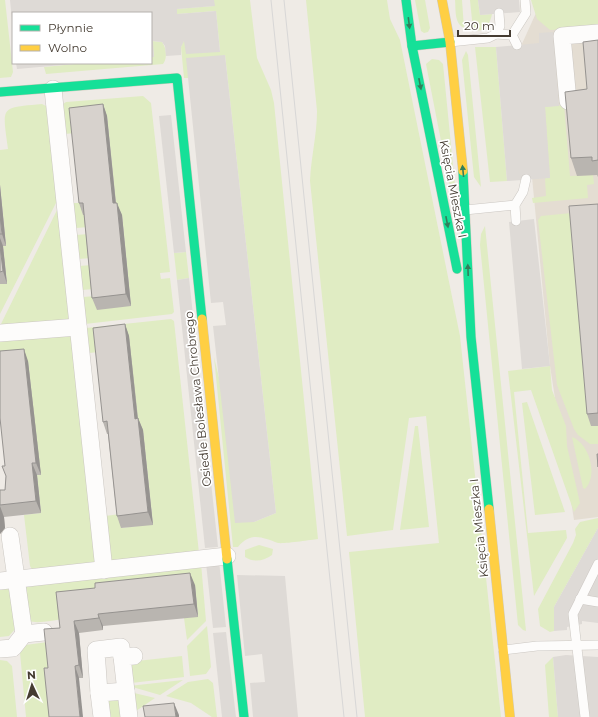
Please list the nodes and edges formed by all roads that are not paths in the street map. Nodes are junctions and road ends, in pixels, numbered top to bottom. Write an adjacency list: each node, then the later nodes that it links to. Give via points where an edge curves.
1 (406, 0): 10 (street, Księcia Mieszka I, one-way to 10)
2 (442, 0): 8 (street, Księcia Mieszka I)
3 (525, 0): 7 (lane, via 526,14)
4 (499, 13): 6 (lane, via 500,26)
5 (598, 33): 13 (street, via 562,36)
6 (496, 34): 7 (lane); 8 (lane, via 488,38)
7 (512, 35): 9 (lane)
8 (450, 42): 10 (street); 17 (street, Księcia Mieszka I, one-way to 8)
9 (517, 45)
10 (412, 46): 15 (street, Księcia Mieszka I, one-way to 15)
11 (53, 88): 12 (street); 19 (street); 23 (street, Osiedle Bolesława Chrobrego, via 177,78)
12 (0, 92)
13 (568, 101)
14 (526, 179): 16 (lane)
15 (440, 184): 17 (street); 21 (street, Księcia Mieszka I, one-way to 21)
16 (515, 205): 17 (lane); 18 (lane)
17 (465, 210): 21 (street, Księcia Mieszka I, one-way to 17)
18 (516, 221)
19 (78, 327): 20 (street); 25 (street)
20 (0, 333)
21 (471, 337): 34 (street, Księcia Mieszka I)
22 (10, 536): 26 (street)
23 (226, 556): 25 (street); 39 (street, Osiedle Bolesława Chrobrego)
24 (598, 564): 27 (lane)
25 (104, 570): 26 (street)
26 (8, 580): 30 (street)
27 (580, 599): 28 (lane); 31 (lane, via 573,614)
28 (598, 602)
29 (44, 632): 30 (street)
30 (24, 634): 33 (street, via 13,648)
31 (575, 644): 32 (lane); 34 (lane); 41 (lane)
32 (598, 645)
33 (0, 649)
34 (503, 650): 40 (street, Księcia Mieszka I)
35 (126, 691): 36 (street); 36 (street, via 128,656 121,648 96,650); 38 (street)
36 (99, 693): 37 (street)
37 (102, 717)
38 (129, 717)
39 (244, 717)
40 (510, 717)
41 (584, 717)

